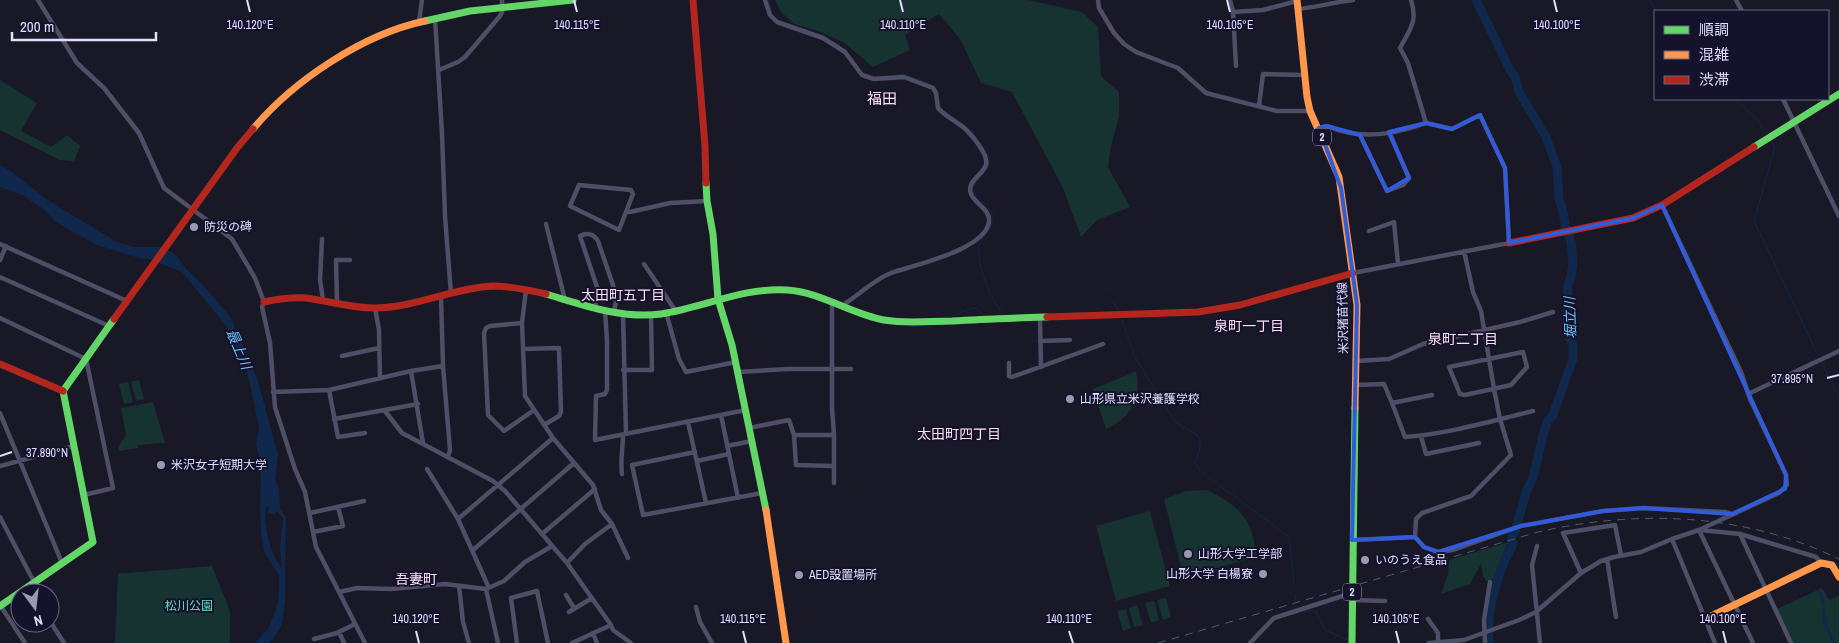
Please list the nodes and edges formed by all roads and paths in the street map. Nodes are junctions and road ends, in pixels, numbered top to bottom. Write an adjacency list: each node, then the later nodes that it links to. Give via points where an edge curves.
1 (38, 0): 30 (street, via 78,62 104,88 139,133 164,188)
2 (422, 0): 15 (street)
3 (573, 0): 11 (street)
4 (693, 0): 28 (street)
5 (765, 0): 57 (street, via 773,20 823,38 845,52 862,75 874,79 904,77 933,88 938,108 968,131 986,157 984,169 970,190 989,218 980,236 959,251 889,274)
6 (1098, 0): 21 (street, via 1099,8 1114,33 1136,52 1178,68 1206,93)
7 (1230, 0): 13 (street)
8 (1297, 0): 12 (street, 米沢猪苗代線 / 2); 13 (street, via 1263,10)
9 (1354, 0): 12 (street)
10 (1411, 0): 23 (street, via 1415,19 1400,48 1408,63)
11 (502, 4): 14 (street); 17 (street, via 500,16 466,57)
12 (1298, 9): 18 (street, 米沢猪苗代線 / 2)
13 (1233, 12): 16 (street)
14 (435, 18): 15 (street); 17 (street)
15 (419, 22): 30 (street, via 351,50 287,94 253,129)
16 (1236, 66)
17 (439, 70): 47 (street, via 444,216)
18 (1303, 75): 21 (street, via 1263,74); 22 (street, 米沢猪苗代線 / 2)
19 (1839, 94): 24 (street)
20 (1784, 100): 24 (street)
21 (1259, 106): 22 (street, via 1277,111)
22 (1310, 111): 25 (street, 米沢猪苗代線 / 2)
23 (1426, 122): 26 (street, via 1408,130); 36 (street, via 1452,129 1480,115 1505,168)
24 (1795, 122): 29 (street); 32 (street)
25 (1319, 128): 27 (street, via 1327,126); 44 (street, 米沢猪苗代線 / 2, via 1339,177)
26 (1389, 132): 27 (street); 27 (street, via 1409,178 1403,185 1387,191)
27 (1360, 135)
28 (707, 201): 31 (street, via 670,203); 49 (street)
29 (1662, 206): 36 (street, via 1633,218); 97 (street, via 1741,372)
30 (193, 210): 52 (street); 53 (street, via 232,239 255,278)
31 (627, 211): 31 (street, via 619,230 570,206 579,185 631,190 633,194)
32 (1839, 216)
33 (546, 224): 51 (street)
34 (1368, 230): 43 (street, via 1394,222)
35 (322, 239): 50 (street, via 320,280)
36 (1509, 243): 39 (street)
37 (0, 244): 38 (street)
38 (6, 246): 40 (street); 52 (street)
39 (1464, 251): 43 (street); 70 (street)
40 (0, 260)
41 (350, 260): 55 (street, via 336,260)
42 (644, 264): 60 (street)
43 (1398, 264): 44 (street)
44 (1353, 273): 67 (street, via 1209,311); 80 (street, 米沢猪苗代線 / 2)
45 (0, 278): 69 (street)
46 (526, 290): 47 (street, via 494,286); 51 (street); 68 (street)
47 (451, 294): 48 (street)
48 (441, 296): 58 (street, via 410,305); 84 (street)
49 (718, 299): 54 (street, via 755,290 778,289); 60 (street); 81 (street)
50 (323, 300): 53 (street, via 294,297); 55 (street)
51 (565, 300): 56 (street)
52 (127, 301): 69 (street)
53 (264, 302): 96 (street)
54 (832, 302): 57 (street); 86 (street)
55 (338, 303): 58 (street)
56 (595, 307): 59 (street); 61 (street, via 598,290 580,236 584,234 596,237 598,241 617,296)
57 (844, 307): 67 (street, via 892,321)
58 (375, 308): 74 (street)
59 (605, 310): 61 (street); 113 (street, via 607,390 596,396 596,440)
60 (674, 310): 62 (street)
61 (614, 311): 64 (street)
62 (666, 312): 65 (street); 81 (street, via 679,359 686,372)
63 (1553, 312): 70 (street)
64 (623, 313): 65 (street); 88 (street)
65 (651, 314): 88 (street, via 652,370)
66 (0, 318): 78 (street)
67 (1040, 318): 72 (street)
68 (522, 323): 75 (street); 101 (street, via 490,326 484,333 488,415 504,431)
69 (109, 326): 78 (street)
70 (1484, 330): 79 (street); 80 (street, via 1423,344 1389,359)
71 (1070, 340): 72 (street)
72 (1040, 341): 85 (street)
73 (1103, 344): 85 (street)
74 (379, 348): 77 (street); 91 (street)
75 (523, 349): 101 (street, via 525,396); 110 (street, via 559,348 561,412)
76 (1839, 351): 97 (street)
77 (342, 356)
78 (86, 359): 95 (street); 137 (street, via 113,488)
79 (1489, 360): 93 (street); 93 (street, via 1523,352 1527,367 1511,386); 93 (street, via 1449,367 1460,394)
80 (1356, 361): 92 (street, 米沢猪苗代線 / 2)
81 (736, 362): 90 (street)
82 (1009, 363): 85 (street, via 1009,376 1012,377)
83 (0, 364): 95 (street)
84 (443, 366): 89 (street); 125 (street)
85 (1041, 367)
86 (832, 369): 87 (street); 90 (street); 114 (street)
87 (851, 369)
88 (623, 370): 113 (street)
89 (411, 371): 91 (street); 100 (street)
90 (738, 372): 102 (street)
91 (380, 378): 94 (street)
92 (1355, 385): 99 (street, via 1384,384); 154 (street, 米沢猪苗代線 / 2)
93 (1494, 389): 108 (street)
94 (329, 390): 96 (street); 107 (street)
95 (63, 391): 121 (street)
96 (273, 392): 143 (street, via 280,425)
97 (1748, 394): 144 (street, via 1786,475 1787,485 1779,493)
98 (1432, 395): 99 (street)
99 (1392, 403): 116 (street, via 1405,437)
100 (418, 404): 104 (street); 119 (street)
101 (534, 410): 110 (street)
102 (746, 410): 106 (street); 111 (street)
103 (1533, 410): 108 (street)
104 (385, 411): 107 (street); 119 (street, via 402,433)
105 (0, 413): 126 (street)
106 (721, 415): 109 (street); 122 (street)
107 (334, 419): 112 (street, via 338,437)
108 (1500, 419): 116 (street); 152 (street, via 1511,455 1470,496 1422,513 1416,519)
109 (688, 422): 113 (street); 123 (street)
110 (544, 425): 117 (street)
111 (749, 428): 115 (street, via 789,420); 118 (street)
112 (365, 432)
113 (625, 434): 132 (street, via 620,457)
114 (834, 434): 115 (street); 130 (street)
115 (794, 435): 130 (street, via 796,465)
116 (1421, 436): 120 (street, via 1426,454)
117 (553, 438): 128 (street); 134 (street)
118 (752, 441): 122 (street); 136 (street)
119 (423, 443): 125 (street)
120 (1479, 443)
121 (74, 446): 126 (street); 137 (street)
122 (727, 446): 124 (street)
123 (695, 452): 127 (street); 140 (street, via 632,465 643,515)
124 (729, 454): 127 (street); 138 (street)
125 (448, 457): 134 (street)
126 (19, 460): 129 (street); 161 (street)
127 (697, 461): 140 (street)
128 (574, 463): 135 (street); 142 (street)
129 (0, 466)
130 (833, 466): 133 (street)
131 (427, 469): 146 (street)
132 (622, 474)
133 (834, 483)
134 (498, 485): 142 (street); 146 (street)
135 (594, 489): 147 (street, via 601,510); 150 (street)
136 (762, 493): 138 (street); 205 (street, via 775,557)
137 (84, 495): 161 (street, via 93,542)
138 (738, 498): 140 (street)
139 (364, 500): 141 (street)
140 (706, 503)
141 (338, 507): 143 (street); 149 (street, via 343,526)
142 (521, 509): 150 (street); 157 (street)
143 (310, 514): 149 (street)
144 (1732, 514): 148 (street); 152 (street, via 1624,509 1521,526 1453,550 1438,552 1424,547)
145 (0, 517): 167 (street)
146 (458, 519): 157 (street)
147 (612, 524): 159 (street); 162 (street, via 585,544)
148 (1699, 530): 151 (street); 153 (street); 178 (street)
149 (313, 532): 172 (street, via 318,552)
150 (542, 534): 155 (street)
151 (1740, 534): 163 (street, via 1816,557); 171 (street)
152 (1414, 537): 154 (street)
153 (1672, 539): 158 (street, via 1641,552); 185 (street)
154 (1352, 540): 174 (street, 米沢猪苗代線 / 2)
155 (552, 546): 162 (street); 170 (street, via 525,562 504,581)
156 (1537, 546): 182 (street, via 1532,565)
157 (473, 550): 170 (street)
158 (1621, 555): 160 (street); 164 (street, via 1615,525 1563,533)
159 (628, 558)
160 (1607, 559): 164 (street); 183 (street)
161 (62, 563): 168 (street)
162 (567, 563): 175 (street)
163 (1821, 564): 165 (street, via 1832,565); 171 (street)
164 (1581, 573): 182 (street)
165 (1839, 576)
166 (1490, 582): 189 (street)
167 (31, 583)
168 (32, 583)
169 (459, 586): 170 (street); 172 (street, via 357,588); 197 (street, via 462,622)
170 (487, 589): 198 (street)
171 (1766, 590): 178 (street); 213 (street)
172 (339, 592): 186 (street)
173 (566, 595): 180 (street)
174 (1352, 597): 176 (street); 206 (street, via 1274,618); 207 (street, 米沢猪苗代線 / 2)
175 (592, 598): 180 (street); 187 (street)
176 (1385, 601)
177 (0, 605): 194 (street)
178 (1735, 605): 185 (street); 212 (street)
179 (696, 607): 204 (street)
180 (574, 608): 181 (street)
181 (569, 612)
182 (1536, 612): 189 (street); 210 (street)
183 (1616, 617)
184 (1428, 619): 193 (street, via 1438,633)
185 (1705, 619): 211 (street)
186 (355, 624): 188 (street); 196 (street)
187 (611, 625): 190 (street); 203 (street)
188 (340, 632): 191 (street); 195 (street)
189 (1485, 632): 192 (street); 209 (street)
190 (593, 633): 201 (street); 202 (street)
191 (314, 639)
192 (1469, 641): 193 (street)
193 (1438, 642): 208 (street)
194 (25, 643)
195 (344, 643)
196 (365, 643)
197 (468, 643)
198 (498, 643)
199 (517, 643): 200 (street, via 511,598 537,592)
200 (548, 643)
201 (572, 643)
202 (597, 643)
203 (631, 643)
204 (712, 643)
205 (786, 643)
206 (1250, 643)
207 (1352, 643)
208 (1429, 643)
209 (1485, 643)
210 (1540, 643)
211 (1715, 643)
212 (1753, 643)
213 (1791, 643)

